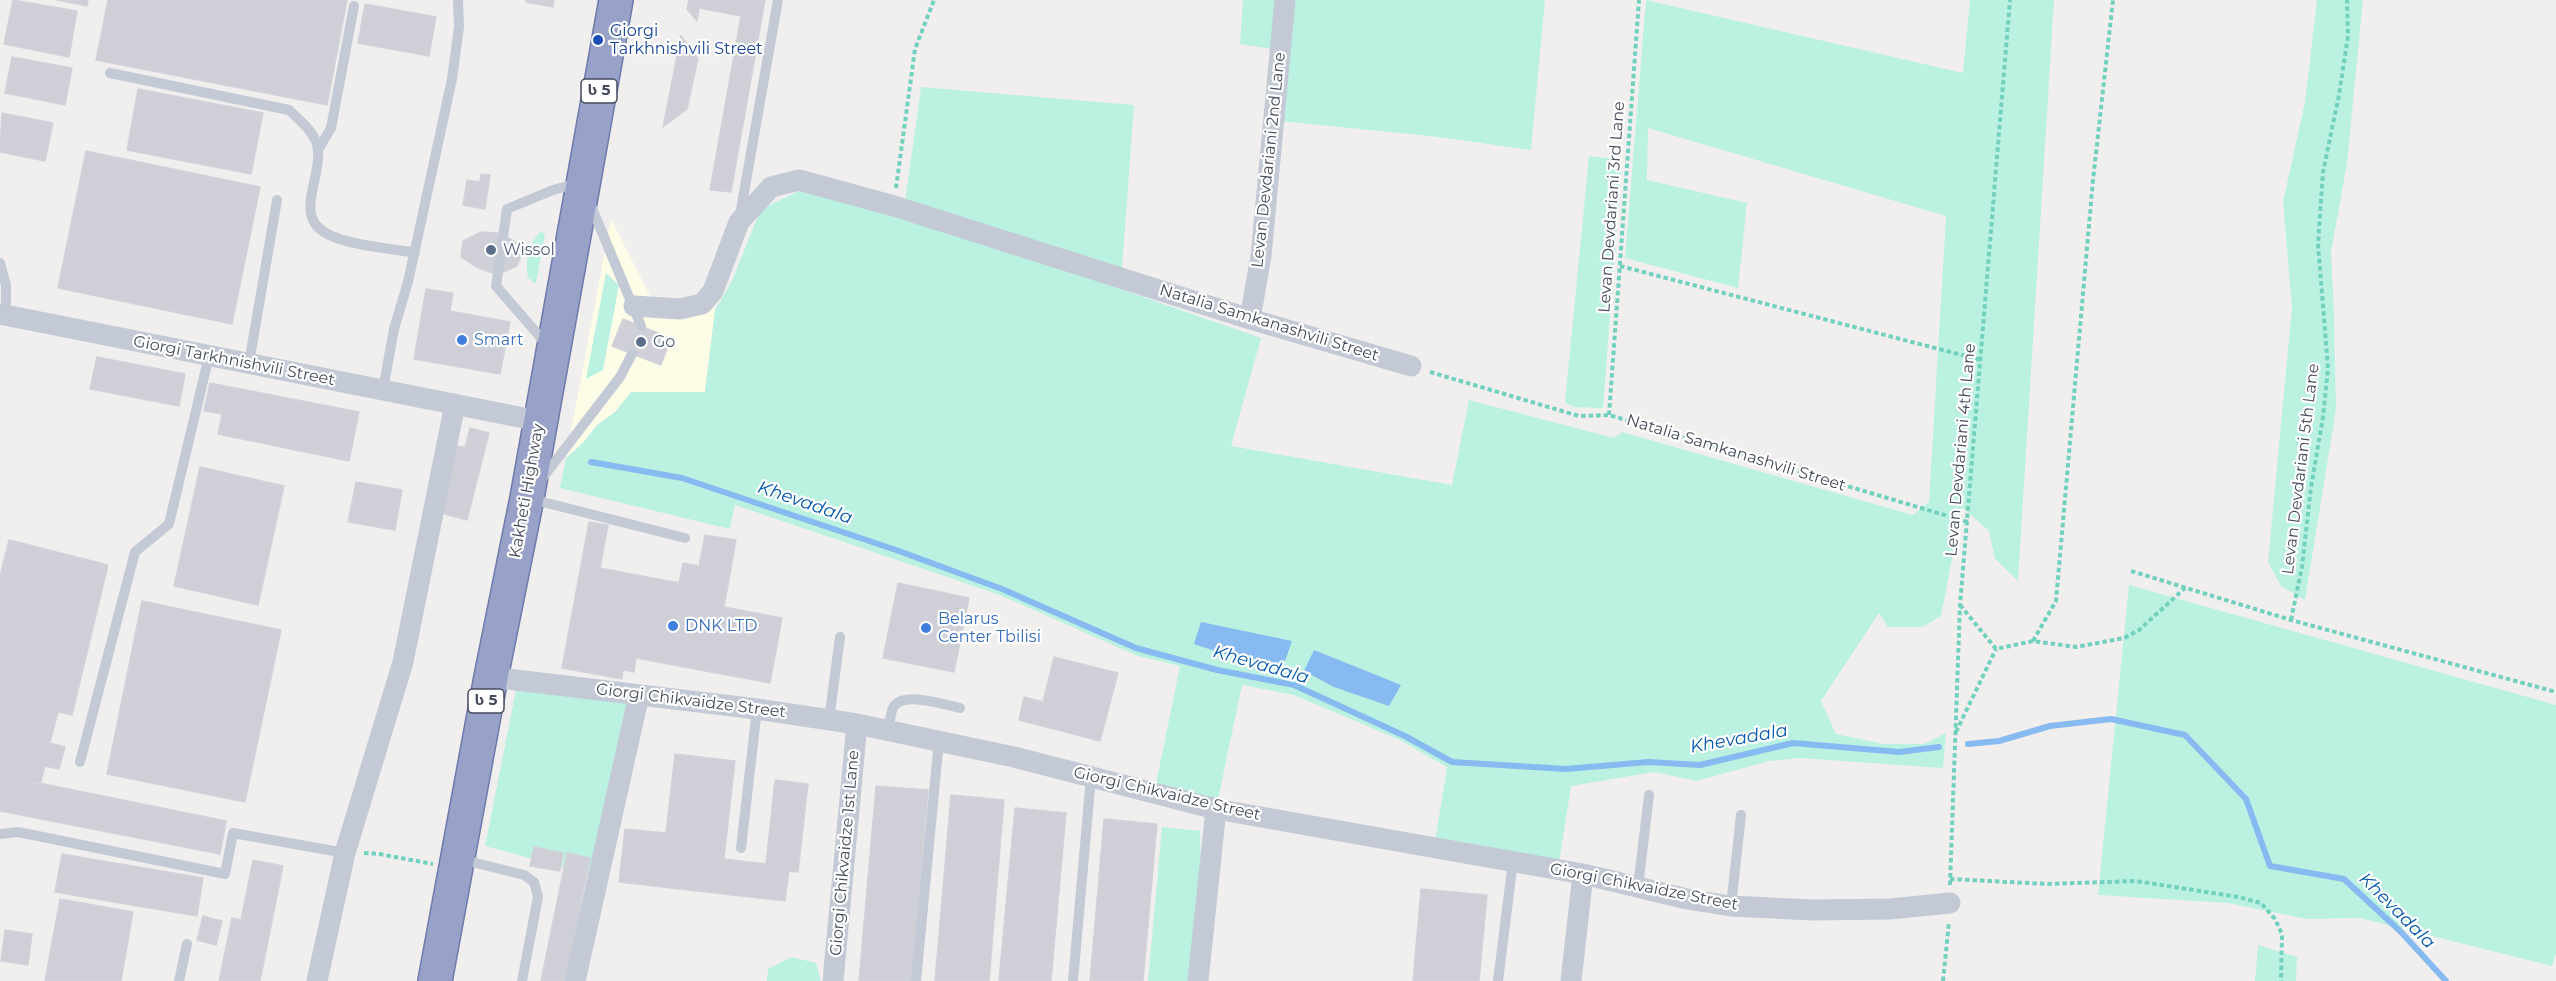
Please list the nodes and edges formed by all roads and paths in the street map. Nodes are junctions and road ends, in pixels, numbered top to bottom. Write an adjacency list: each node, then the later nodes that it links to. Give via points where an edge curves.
1 (458, 0): 17 (lane, via 459,27 452,79)
2 (616, 0): 13 (highway, Kakheti Highway / ს 5)
3 (778, 0): 16 (lane)
4 (934, 0): 15 (path, via 915,49)
5 (1285, 0): 22 (street, Levan Devdariani 2nd Lane, via 1261,256)
6 (1639, 0): 19 (path, Levan Devdariani 3rd Lane)
7 (2010, 0): 27 (path, Levan Devdariani 4th Lane)
8 (2113, 0): 42 (path, via 2056,601)
9 (2347, 0): 40 (path, Levan Devdariani 5th Lane, via 2348,36 2323,172 2318,244 2328,368 2302,567)
10 (354, 6): 12 (lane, via 331,128)
11 (110, 73): 12 (lane, via 289,110 312,131)
12 (318, 150): 17 (lane, via 309,209 314,224 336,238)
13 (582, 182): 20 (lane); 24 (highway, Kakheti Highway / ს 5); 24 (lane, via 507,209 496,286)
14 (277, 200): 28 (lane)
15 (894, 206): 16 (street, Natalia Samkanashvili Street, via 799,180 771,187); 22 (street, Natalia Samkanashvili Street)
16 (739, 222): 20 (street, Natalia Samkanashvili Street, via 713,291 702,304 680,309)
17 (414, 253): 30 (lane)
18 (0, 263): 21 (lane, via 6,285)
19 (1620, 266): 27 (path); 32 (path, Levan Devdariani 3rd Lane)
20 (634, 306): 23 (lane)
21 (3, 315): 26 (street, Giorgi Tarkhnishvili Street)
22 (1250, 319): 29 (street, Natalia Samkanashvili Street)
23 (641, 326)
24 (553, 351): 33 (highway, Kakheti Highway / ს 5)
25 (632, 354): 34 (lane, via 620,377)
26 (209, 356): 28 (street, Giorgi Tarkhnishvili Street); 54 (lane, via 169,524 135,552)
27 (1981, 360): 35 (path, Levan Devdariani 4th Lane)
28 (249, 363): 30 (street, Giorgi Tarkhnishvili Street)
29 (1411, 366): 32 (path, Natalia Samkanashvili Street, via 1579,416)
30 (383, 390): 31 (street, Giorgi Tarkhnishvili Street)
31 (455, 404): 33 (street, Giorgi Tarkhnishvili Street); 61 (street, via 403,662)
32 (1609, 415): 35 (path, Natalia Samkanashvili Street)
33 (539, 421): 34 (highway, Kakheti Highway / ს 5)
34 (527, 498): 36 (lane); 44 (highway, Kakheti Highway / ს 5)
35 (1968, 522): 39 (path, Levan Devdariani 4th Lane)
36 (685, 538)
37 (2131, 571): 38 (path)
38 (2186, 588): 40 (path); 42 (path, via 2139,630 2124,638 2076,647)
39 (1960, 605): 43 (path); 52 (path, Levan Devdariani 4th Lane)
40 (2291, 620): 45 (path)
41 (840, 637): 49 (lane)
42 (2033, 641): 43 (path)
43 (1996, 649): 52 (path)
44 (491, 676): 46 (street, Giorgi Chikvaidze Street); 63 (highway, Kakheti Highway / ს 5)
45 (2556, 692)
46 (639, 694): 48 (street, Giorgi Chikvaidze Street); 74 (street)
47 (960, 708): 51 (lane, via 911,698 900,701 893,707)
48 (757, 710): 49 (street, Giorgi Chikvaidze Street); 60 (lane)
49 (829, 720): 50 (street, Giorgi Chikvaidze Street)
50 (857, 724): 51 (street, Giorgi Chikvaidze Street); 75 (street, Giorgi Chikvaidze 1st Lane)
51 (888, 731): 53 (street, Giorgi Chikvaidze Street)
52 (1954, 734): 65 (path, Levan Devdariani 4th Lane)
53 (939, 740): 55 (street, Giorgi Chikvaidze Street); 76 (lane)
54 (80, 762)
55 (1091, 777): 57 (street, Giorgi Chikvaidze Street); 77 (lane)
56 (1649, 795): 66 (lane)
57 (1216, 809): 62 (street, Giorgi Chikvaidze Street); 78 (street)
58 (1741, 814): 68 (lane)
59 (0, 834): 61 (lane, via 18,832 225,874 233,833)
60 (741, 848)
61 (345, 853): 63 (path); 71 (street)
62 (1513, 861): 64 (street, Giorgi Chikvaidze Street); 79 (lane)
63 (457, 864): 72 (highway, Kakheti Highway / ს 5); 73 (lane, via 524,874 534,882 538,897)
64 (1583, 874): 66 (street, Giorgi Chikvaidze Street); 80 (street)
65 (1950, 879): 67 (path, Levan Devdariani 4th Lane); 82 (path, via 2048,884 2136,881 2261,903 2282,934)
66 (1638, 886): 68 (street, Giorgi Chikvaidze Street)
67 (1950, 903): 68 (street, Giorgi Chikvaidze Street, via 1890,909); 81 (path, Levan Devdariani 4th Lane)
68 (1731, 906)
69 (187, 944): 70 (lane)
70 (179, 981)
71 (317, 981)
72 (435, 981)
73 (522, 981)
74 (575, 981)
75 (833, 981)
76 (916, 981)
77 (1072, 981)
78 (1198, 981)
79 (1498, 981)
80 (1571, 981)
81 (1943, 981)
82 (2281, 981)

